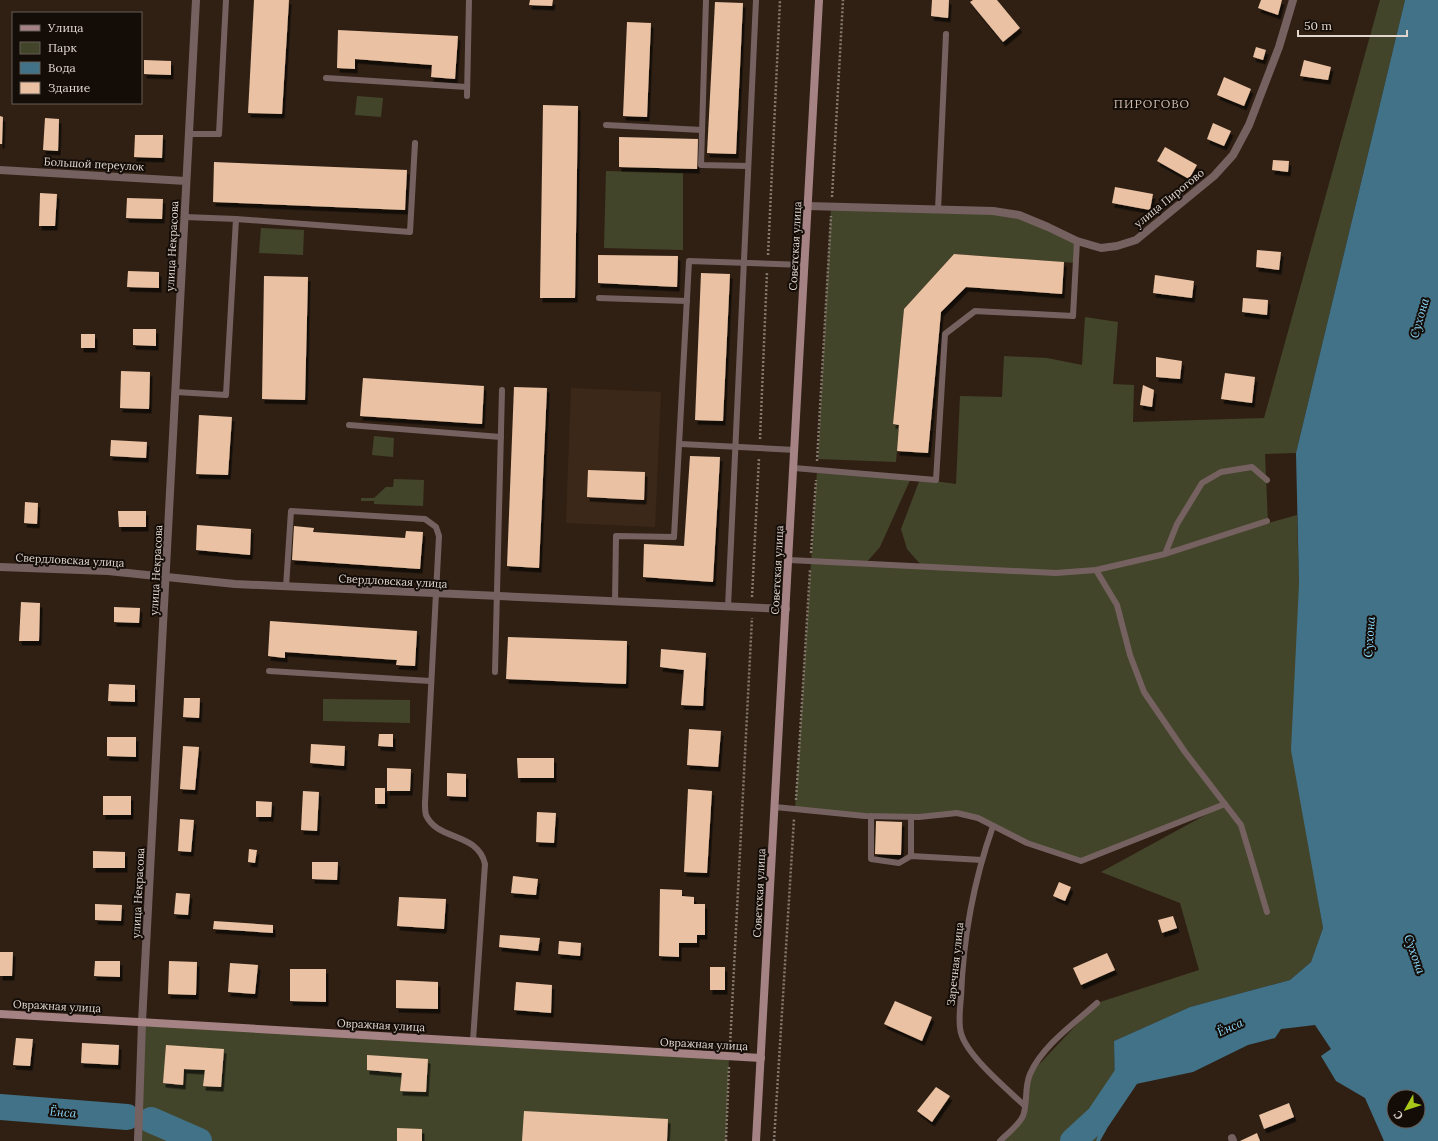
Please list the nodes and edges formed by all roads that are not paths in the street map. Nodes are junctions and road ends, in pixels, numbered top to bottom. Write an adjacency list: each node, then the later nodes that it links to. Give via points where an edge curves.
1 (196, 0): 14 (street, улица Некрасова)
2 (226, 0): 14 (lane, via 219,134)
3 (468, 0): 10 (lane)
4 (706, 0): 13 (lane)
5 (756, 0): 16 (lane)
6 (819, 0): 19 (main road, Советская улица)
7 (1293, 0): 23 (street, улица Пирогово, via 1249,125 1233,155 1214,176 1136,240 1101,248)
8 (946, 34): 20 (lane)
9 (326, 78): 10 (lane)
10 (467, 87): 11 (lane)
11 (467, 96)
12 (606, 125): 13 (lane)
13 (702, 130): 16 (lane, via 701,165)
14 (189, 134): 18 (street, улица Некрасова)
15 (415, 143): 22 (lane, via 410,232)
16 (748, 166): 24 (lane)
17 (0, 170): 18 (street, Большой переулок)
18 (186, 180): 21 (street, улица Некрасова)
19 (808, 206): 20 (street, улица Пирогово); 25 (main road, Советская улица)
20 (938, 210): 23 (street, улица Пирогово, via 993,211 1019,215)
21 (185, 217): 22 (lane); 29 (street, улица Некрасова)
22 (236, 220): 29 (lane, via 226,394)
23 (1077, 241): 35 (lane, via 1073,316 975,311 944,334 936,480)
24 (744, 263): 25 (lane); 27 (lane, via 689,262); 33 (lane)
25 (805, 265): 34 (main road, Советская улица)
26 (599, 298): 27 (lane)
27 (687, 301): 32 (lane)
28 (502, 390): 31 (lane)
29 (176, 392): 42 (street, улица Некрасова)
30 (349, 425): 31 (lane)
31 (501, 436): 45 (lane)
32 (681, 444): 33 (lane); 46 (lane, via 674,537 616,536)
33 (735, 447): 34 (lane); 47 (lane)
34 (795, 450): 35 (main road, Советская улица)
35 (794, 468): 39 (main road, Советская улица)
36 (1267, 480): 38 (lane, via 1252,467 1221,472 1202,483 1177,524)
37 (1267, 521): 38 (lane)
38 (1165, 554): 41 (lane)
39 (789, 560): 41 (lane, via 1056,573); 48 (main road, Советская улица)
40 (0, 567): 42 (street, Свердловская улица, via 108,571)
41 (1096, 570): 52 (lane, via 1117,605 1130,655 1144,692)
42 (166, 578): 43 (street, Свердловская улица); 62 (street, улица Некрасова)
43 (286, 587): 44 (street, Свердловская улица); 44 (lane, via 291,511 425,520 436,527 439,536)
44 (435, 594): 45 (street, Свердловская улица); 51 (lane)
45 (498, 597): 46 (street, Свердловская улица); 50 (lane)
46 (615, 602): 47 (street, Свердловская улица)
47 (728, 607): 48 (street, Свердловская улица)
48 (786, 609): 53 (main road, Советская улица)
49 (269, 670): 51 (lane)
50 (495, 672)
51 (430, 681): 63 (lane, via 426,815 433,824 479,849 485,864)
52 (1225, 804): 56 (lane, via 1081,861 1027,843); 59 (lane, via 1241,825)
53 (775, 807): 54 (lane); 64 (main road, Советская улица)
54 (871, 816): 55 (lane); 57 (lane, via 871,859 900,864)
55 (911, 817): 56 (lane, via 956,813 978,818); 57 (lane)
56 (993, 826): 58 (lane, Заречная улица)
57 (911, 856): 58 (lane)
58 (982, 860): 65 (lane, Заречная улица, via 975,888 962,976 961,1033 976,1058)
59 (1267, 912)
60 (1097, 1003): 65 (lane, via 1040,1058 1030,1074 1025,1090)
61 (0, 1014): 62 (main road, Овражная улица)
62 (142, 1022): 63 (main road, Овражная улица); 66 (street, улица Некрасова)
63 (473, 1041): 64 (main road, Овражная улица)
64 (760, 1058): 67 (main road, Советская улица)
65 (1025, 1106): 68 (lane, via 1019,1123)
66 (138, 1141)
67 (756, 1141)
68 (1000, 1141)

